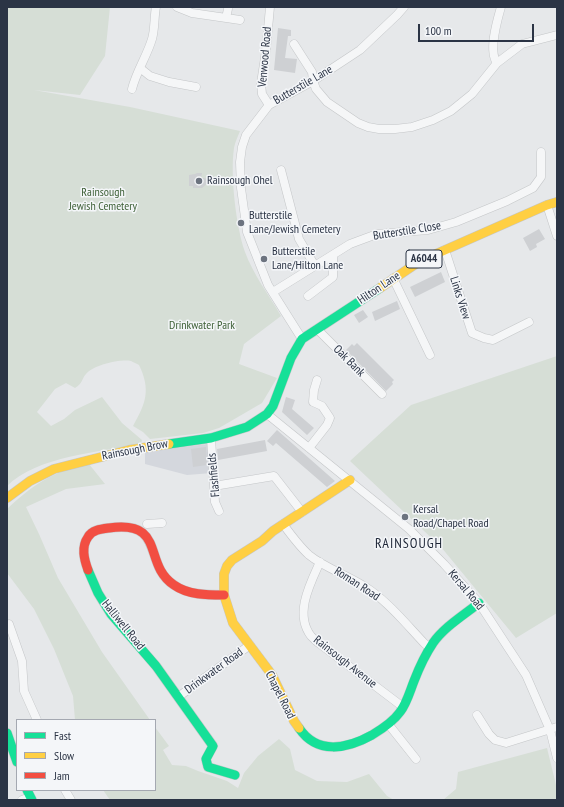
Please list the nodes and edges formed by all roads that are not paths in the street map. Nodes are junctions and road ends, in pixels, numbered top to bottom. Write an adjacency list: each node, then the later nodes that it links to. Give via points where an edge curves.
1 (156, 7): 12 (street, via 152,37)
2 (177, 7): 7 (street, via 192,13)
3 (270, 7): 16 (street, Venwood Road, via 260,83 262,94)
4 (404, 7): 13 (street, Butterstile Lane, via 360,50)
5 (501, 7): 11 (street, via 492,49)
6 (228, 9): 7 (street)
7 (226, 18): 8 (street)
8 (240, 20)
9 (557, 35): 11 (street, via 522,44)
10 (294, 44): 13 (street, via 312,72)
11 (497, 63): 13 (street, via 472,94 451,111 412,127 395,129 379,129 358,123 327,102)
12 (140, 68): 14 (street, via 150,76); 15 (street)
13 (313, 81): 16 (street, Butterstile Lane)
14 (196, 87)
15 (132, 89)
16 (269, 105): 26 (street, Butterstile Lane, via 246,135 240,168 247,232)
17 (541, 152): 23 (street, Butterstile Close, via 541,177 533,188 507,201 456,222 428,230 377,234 350,244)
18 (281, 170): 24 (street, via 286,180 299,239)
19 (557, 202): 20 (street, Hilton Lane / A6044)
20 (547, 205): 21 (street); 22 (street, Hilton Lane / A6044)
21 (557, 236)
22 (445, 250): 25 (street, Hilton Lane / A6044, via 420,261); 28 (street, Links View, via 472,333 493,340)
23 (333, 255): 24 (street, Butterstile Close); 27 (street, via 333,277)
24 (315, 266): 26 (street, Butterstile Close)
25 (393, 278): 29 (street, Hilton Lane / A6044); 31 (street)
26 (273, 292): 30 (street, Butterstile Lane)
27 (308, 296)
28 (529, 322)
29 (317, 329): 30 (street, Hilton Lane / A6044); 33 (street, Oak Bank)
30 (302, 340): 34 (street, Hilton Lane / A6044, via 291,358 278,395)
31 (430, 355)
32 (317, 380): 36 (street, via 313,402 322,406 330,418)
33 (382, 394)
34 (267, 414): 35 (street, Rainsough Brow, via 240,430); 36 (street, Kersal Road)
35 (210, 438): 38 (street, Flashfields); 39 (street, Rainsough Brow, via 129,450 54,469 30,481)
36 (309, 448): 37 (street, Kersal Road)
37 (350, 480): 41 (street, Chapel Road); 47 (street, Kersal Road, via 409,529)
38 (214, 486): 40 (street, Flashfields, via 215,502); 41 (street, via 274,476)
39 (7, 498)
40 (219, 511)
41 (302, 512): 44 (street, Chapel Road)
42 (162, 523): 43 (street)
43 (147, 524)
44 (283, 524): 45 (street, Roman Road, via 300,547); 46 (street, Chapel Road, via 227,566 224,574)
45 (320, 562): 50 (street, Roman Road, via 370,590 392,608); 52 (street, Rainsough Avenue, via 304,605 305,625 320,644)
46 (224, 595): 49 (street, Chapel Road, via 233,623); 51 (street, Halliwell Road, via 196,593 170,582 161,571 151,542 141,530 107,527 92,533 86,542 83,551 85,563 101,599 119,624 152,660)
47 (479, 603): 50 (street, Chapel Road, via 440,634); 56 (street, Kersal Road, via 526,675)
48 (11, 623): 54 (street, via 22,661 24,691)
49 (250, 645): 51 (street, Drinkwater Road); 55 (street, Chapel Road, via 272,675 297,728 316,744 343,747 367,738)
50 (430, 647): 52 (street, Chapel Road)
51 (178, 697): 61 (street, Halliwell Road, via 213,746 206,759 208,767)
52 (403, 707): 55 (street, Chapel Road)
53 (477, 715): 56 (street, via 489,734 500,742 506,743)
54 (37, 719)
55 (389, 724): 60 (street)
56 (553, 729): 58 (street, Kersal Road)
57 (7, 733): 59 (street)
58 (557, 758)
59 (16, 759)
60 (416, 759)
61 (235, 776)
62 (66, 791): 63 (street)
63 (71, 800)

